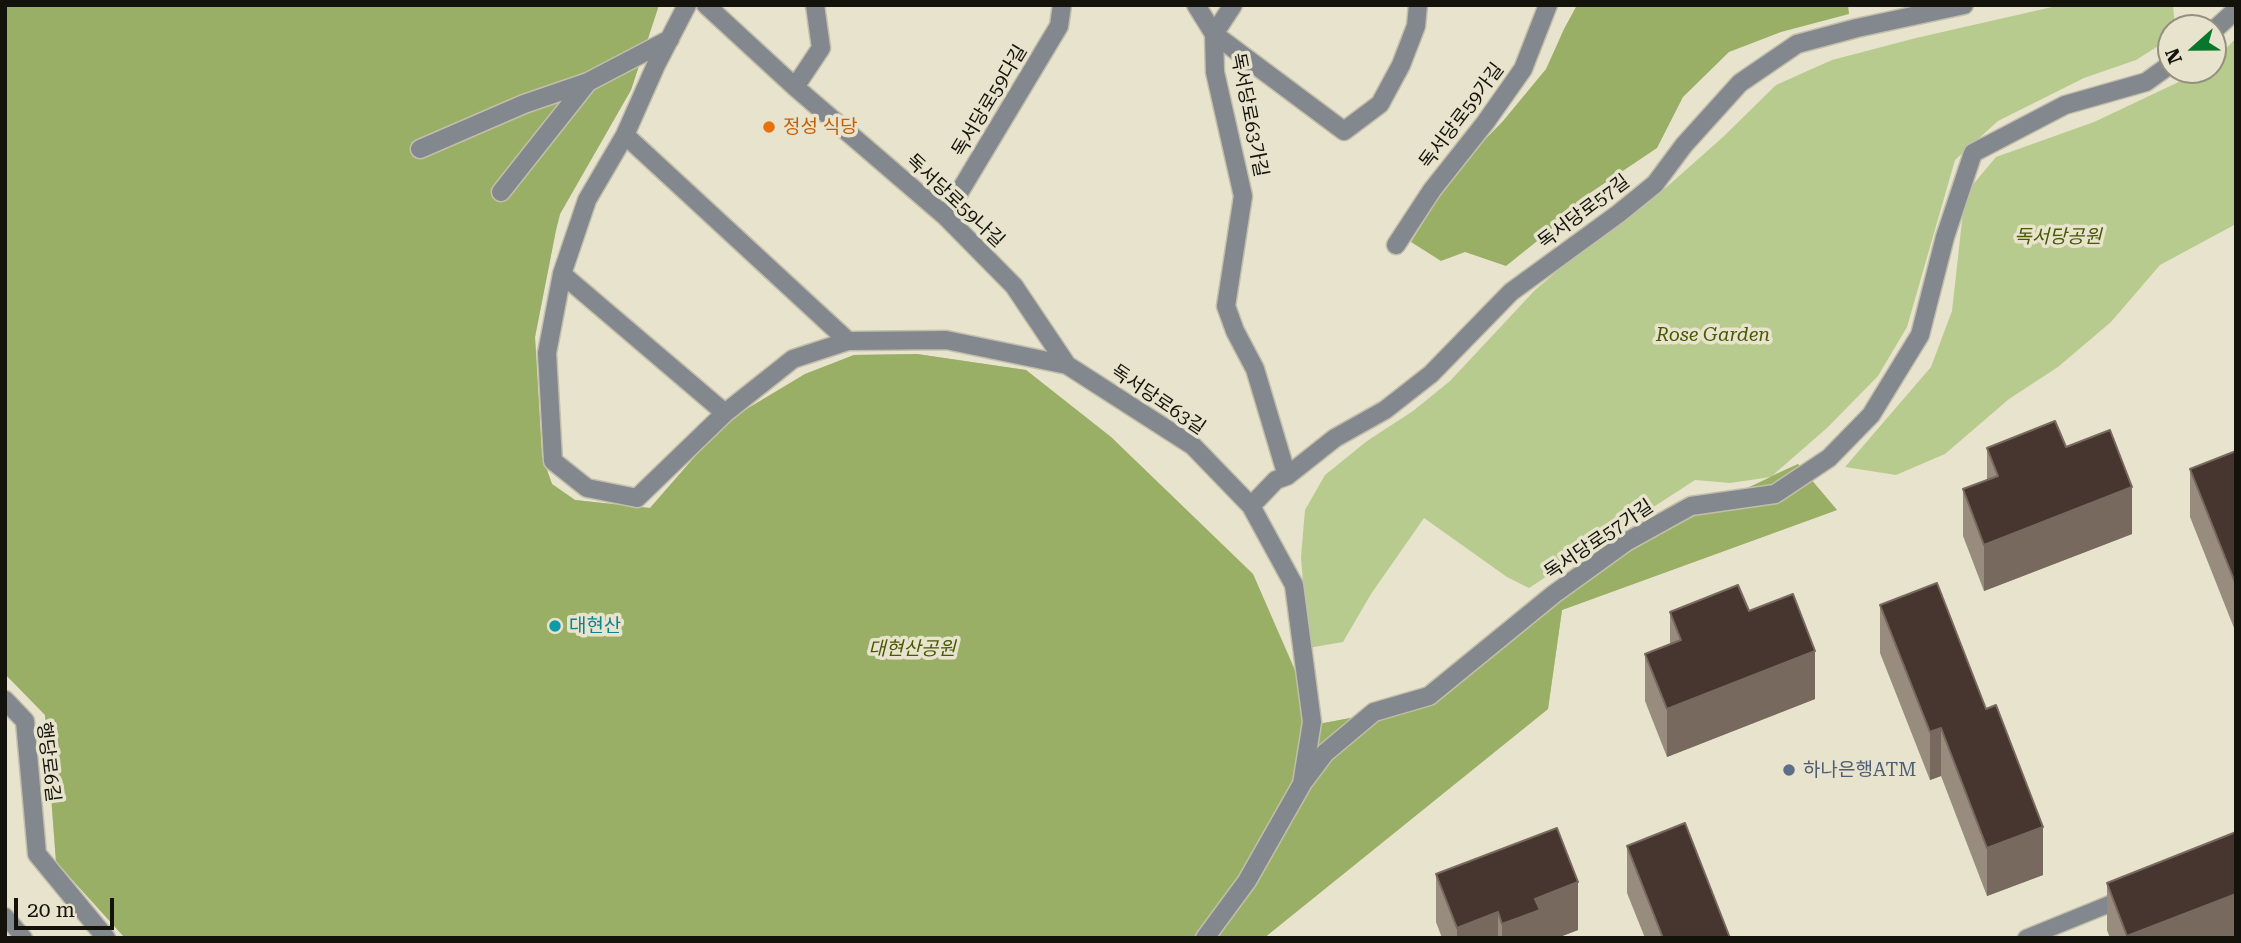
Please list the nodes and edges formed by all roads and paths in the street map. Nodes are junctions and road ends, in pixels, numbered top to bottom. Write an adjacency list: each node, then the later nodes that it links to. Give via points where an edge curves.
1 (687, 5): 11 (street, 독서당로63길)
2 (706, 5): 14 (street, 독서당로59나길)
3 (815, 5): 14 (street, via 821,48)
4 (1062, 5): 18 (street, 독서당로59다길, via 1059,26)
5 (1196, 5): 10 (street, 독서당로63가길)
6 (1233, 5): 10 (street)
7 (1418, 5): 10 (street, via 1405,55 1380,104 1344,131)
8 (1548, 5): 19 (street, 독서당로59가길, via 1523,69)
9 (1964, 5): 24 (street, 독서당로57길, via 1797,44 1740,83 1655,184 1511,292 1431,374)
10 (1214, 34): 24 (street, 독서당로63가길, via 1215,72 1243,196 1226,306 1255,369)
11 (670, 39): 13 (street); 15 (street, 독서당로63길)
12 (2157, 74): 27 (street, 독서당로57가길, via 2146,82 2065,106 1973,153 1920,335 1871,415 1829,458 1774,494 1691,506 1626,542 1429,696 1374,712 1325,753)
13 (588, 82): 16 (street); 17 (street)
14 (795, 87): 18 (street, 독서당로59나길)
15 (625, 135): 20 (street, 독서당로63길, via 587,200); 21 (street)
16 (420, 149)
17 (501, 191)
18 (945, 216): 22 (street, 독서당로59나길, via 1014,286)
19 (1396, 245)
20 (562, 274): 23 (street); 23 (street, 독서당로63길, via 547,353 553,461 587,488 637,498)
21 (848, 341): 22 (street, 독서당로63길, via 946,340); 23 (street, 독서당로63길, via 793,359)
22 (1067, 365): 25 (street, 독서당로63길, via 1193,446)
23 (724, 413)
24 (1287, 476): 25 (street, 독서당로57길, via 1276,480)
25 (1251, 506): 27 (street, 독서당로63길, via 1294,585 1312,722)
26 (5, 700): 31 (street, 행당로6길, via 25,721 37,855)
27 (1302, 784): 32 (street, 독서당로63길, via 1247,881)
28 (2137, 892): 33 (lane)
29 (5, 916): 30 (lane)
30 (24, 938)
31 (106, 938)
32 (1205, 938)
33 (2026, 938)

